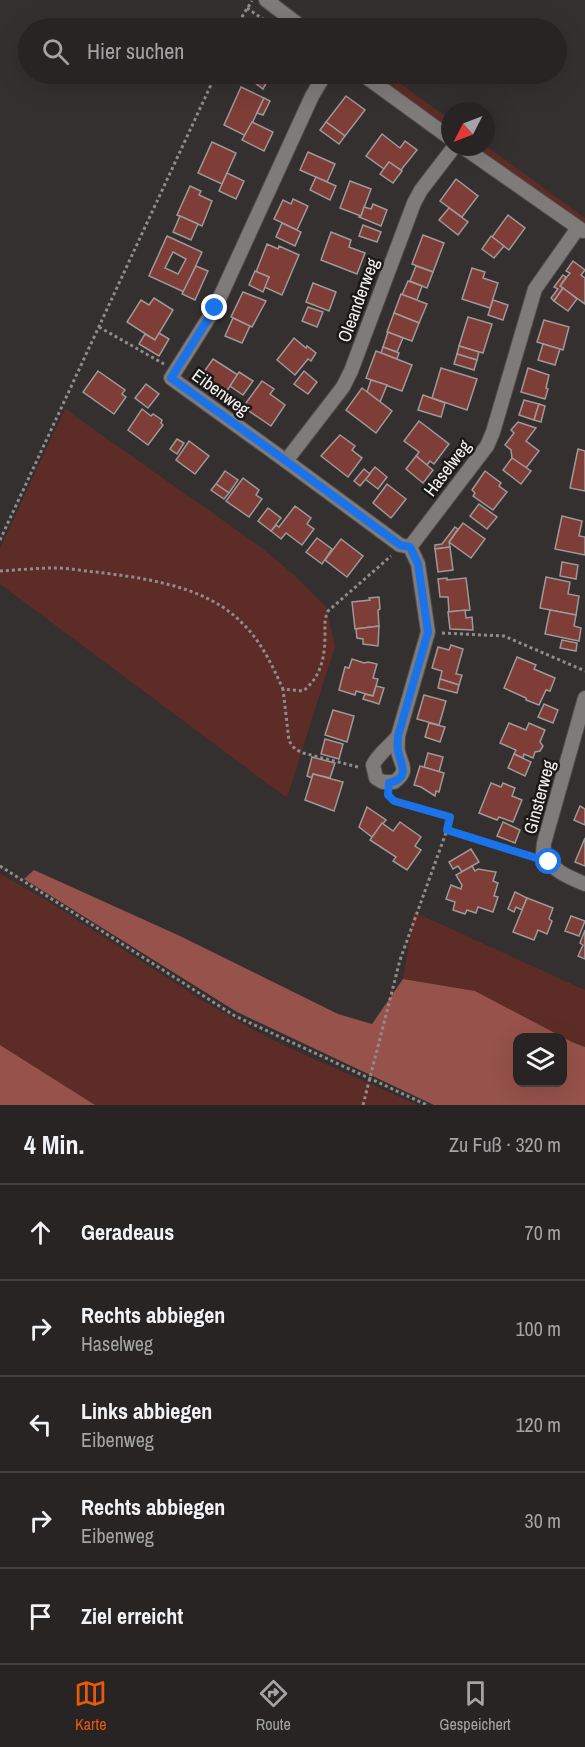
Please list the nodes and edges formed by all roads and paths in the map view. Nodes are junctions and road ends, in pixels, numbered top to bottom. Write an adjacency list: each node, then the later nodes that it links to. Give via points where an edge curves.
1 (253, 0): 3 (path)
2 (266, 0): 6 (street)
3 (248, 8): 4 (path); 5 (path)
4 (242, 18)
5 (262, 18)
6 (290, 18)
7 (211, 84): 14 (path)
8 (319, 84): 15 (street, Eibenweg, via 215,308)
9 (376, 84): 10 (street)
10 (441, 131)
11 (447, 156): 16 (street, Oleanderweg, via 414,203 343,387)
12 (476, 156): 13 (street)
13 (581, 230): 18 (street, Haselweg, via 535,289 487,446)
14 (99, 327): 15 (path); 17 (path)
15 (176, 371): 16 (street, Eibenweg, via 171,378)
16 (286, 461): 18 (street, Eibenweg)
17 (0, 540)
18 (405, 546): 20 (street, via 418,564); 22 (path, via 328,611 324,621 323,662 313,684 303,691)
19 (0, 571): 22 (path, via 57,568 149,580 185,589 229,611 242,622 257,640)
20 (428, 632): 21 (path, via 504,636); 24 (street)
21 (585, 670)
22 (283, 689): 25 (path, via 289,741 295,749)
23 (585, 698): 28 (street, Ginsterweg, via 544,843 543,854)
24 (398, 736): 25 (street, via 377,757); 26 (street, via 404,769 398,779)
25 (373, 771): 26 (street, via 376,778)
26 (389, 783): 27 (path, via 388,795 394,801 450,817)
27 (447, 830): 28 (path); 31 (path, via 400,960)
28 (549, 862): 30 (street, via 562,874)
29 (0, 866): 31 (path, via 235,1016)
30 (585, 884)
31 (371, 1080): 32 (path); 33 (path)
32 (363, 1105)
33 (427, 1105)

